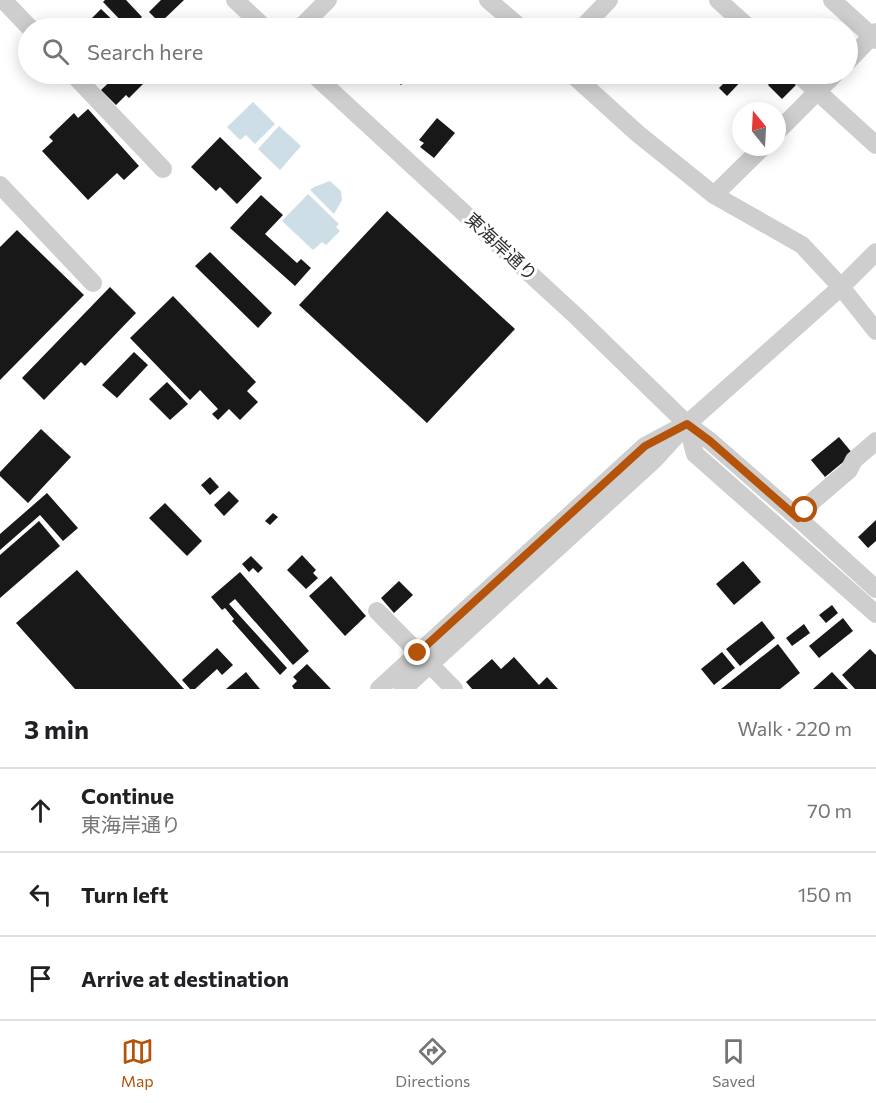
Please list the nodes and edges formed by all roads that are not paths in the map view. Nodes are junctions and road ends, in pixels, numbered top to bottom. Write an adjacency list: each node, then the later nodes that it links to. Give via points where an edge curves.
1 (3, 0): 8 (street)
2 (235, 0): 9 (street)
3 (328, 0): 10 (street)
4 (488, 0): 11 (street)
5 (609, 0): 12 (street)
6 (718, 0): 13 (street)
7 (832, 0): 14 (street)
8 (20, 18)
9 (254, 18)
10 (310, 18)
11 (509, 18)
12 (592, 18)
13 (738, 18)
14 (854, 18)
15 (858, 22): 16 (street)
16 (875, 36): 17 (street)
17 (858, 52)
18 (82, 84): 27 (street)
19 (324, 84): 34 (street, 東海岸通り)
20 (583, 84): 29 (street)
21 (810, 84): 23 (street)
22 (825, 84): 23 (street)
23 (818, 91): 24 (street); 25 (street)
24 (786, 123)
25 (876, 145)
26 (753, 156): 29 (street)
27 (163, 169)
28 (0, 185): 31 (street)
29 (714, 195): 32 (street, via 802,245)
30 (876, 252): 32 (street)
31 (93, 283)
32 (841, 287): 33 (street); 34 (street)
33 (876, 331)
34 (687, 424): 36 (street, 東海岸通り); 39 (street, via 695,454); 40 (street, via 645,446)
35 (876, 441): 36 (street)
36 (798, 518): 37 (street, 東海岸通り)
37 (876, 589)
38 (377, 611): 40 (street)
39 (876, 614)
40 (424, 659): 41 (street); 42 (street); 43 (street)
41 (379, 689)
42 (403, 689)
43 (454, 689)

